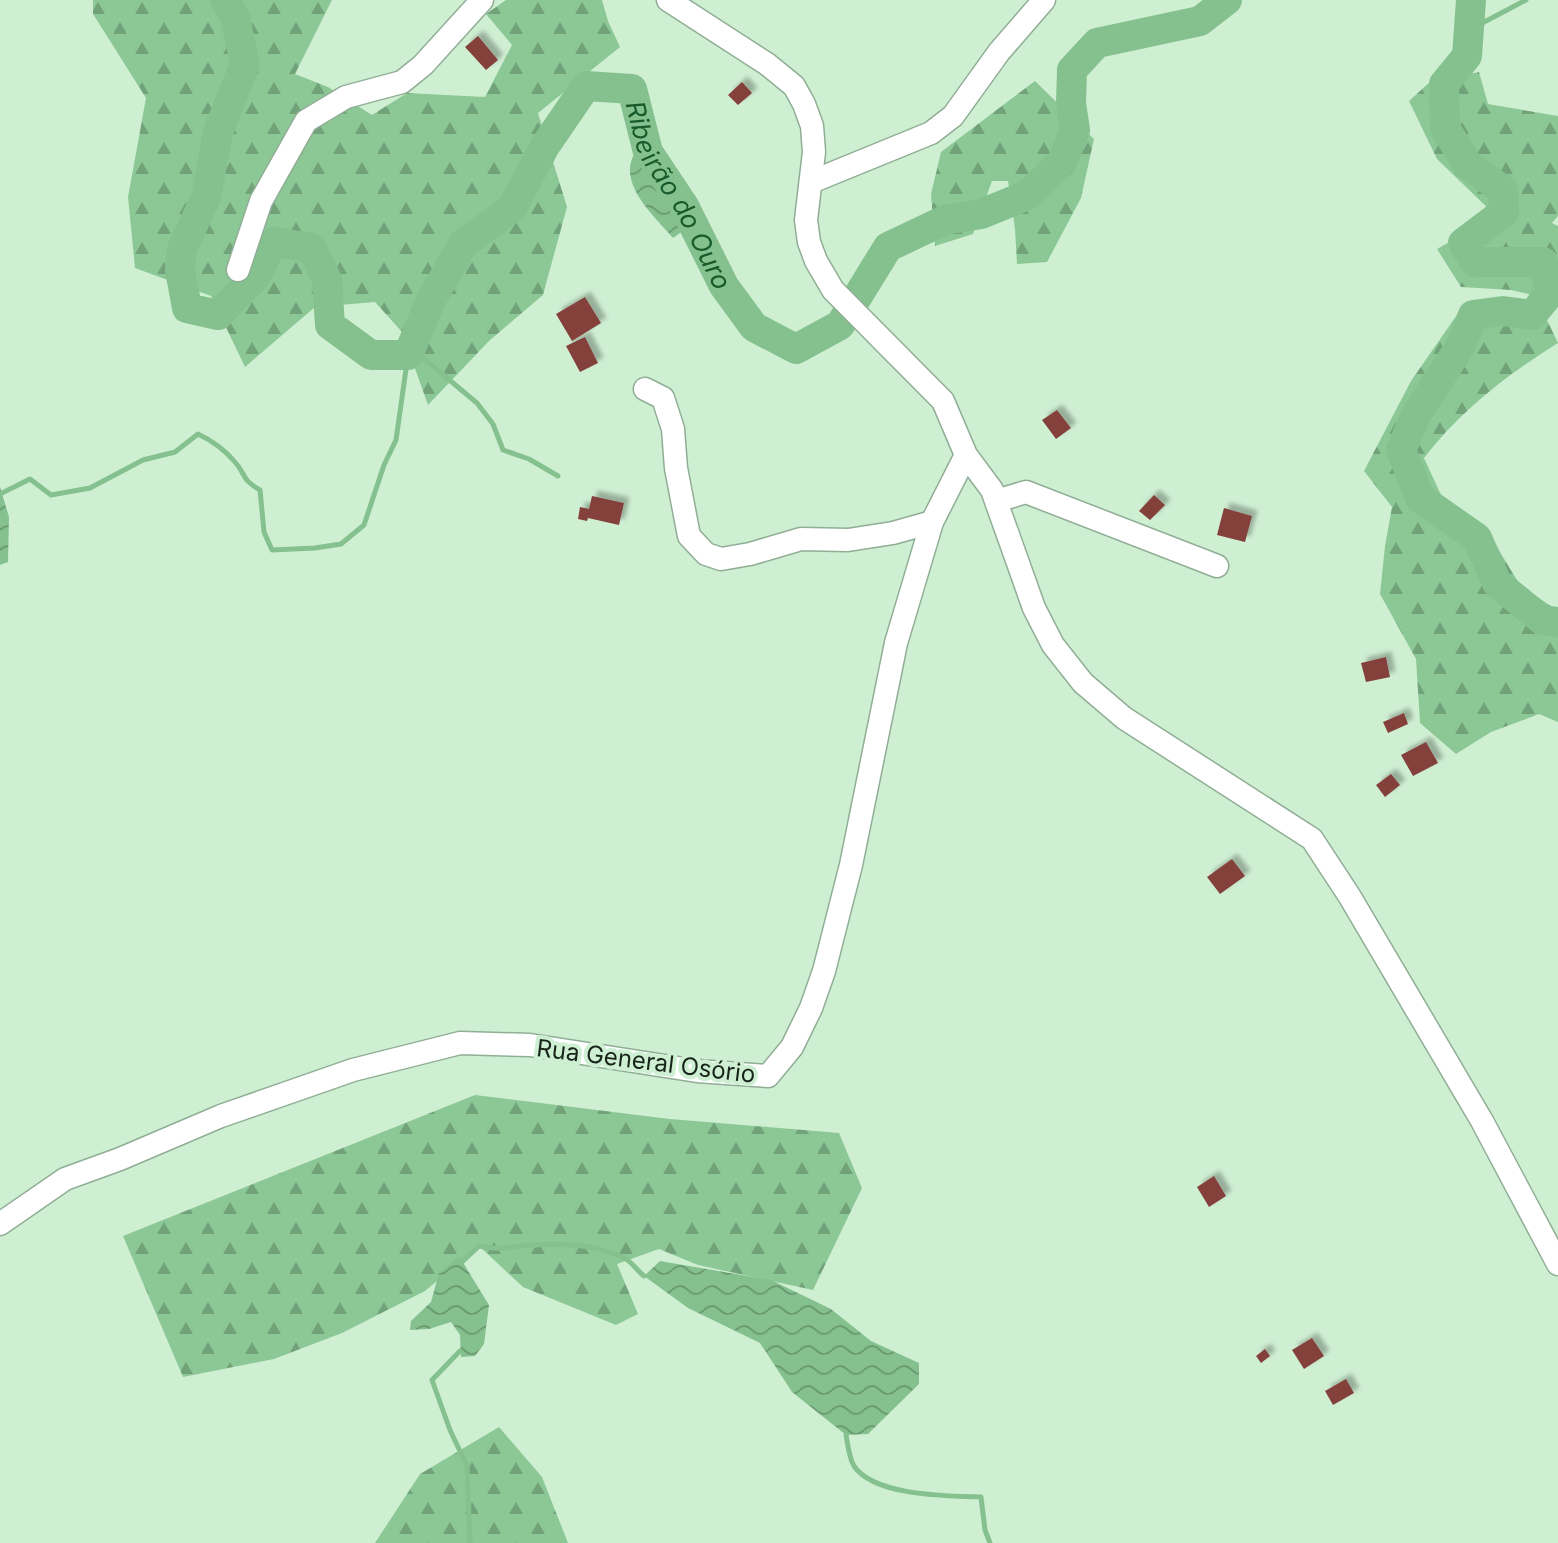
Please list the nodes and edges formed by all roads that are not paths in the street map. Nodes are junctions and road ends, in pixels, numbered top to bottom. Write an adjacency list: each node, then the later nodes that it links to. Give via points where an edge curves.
1 (482, 0): 5 (street, via 402,82 346,97 306,121 261,201)
2 (668, 0): 4 (street, via 794,86 812,126)
3 (1044, 0): 4 (street, via 953,116 931,133)
4 (811, 182): 7 (street, via 806,220 820,270 833,290 943,401)
5 (238, 270)
6 (645, 389): 9 (street, via 663,398 673,429 689,536 706,554 721,559 801,539 848,540)
7 (966, 455): 8 (street); 9 (street, Rua General Osório)
8 (996, 501): 10 (street, via 1026,492); 12 (street, via 1034,608 1053,645 1083,683 1124,718 1312,839 1482,1121)
9 (932, 522): 11 (street, Rua General Osório, via 896,643 824,971 792,1047 768,1076 697,1071 530,1045 460,1043 353,1070 221,1116 65,1179)
10 (1217, 566)
11 (0, 1224)
12 (1558, 1264)

